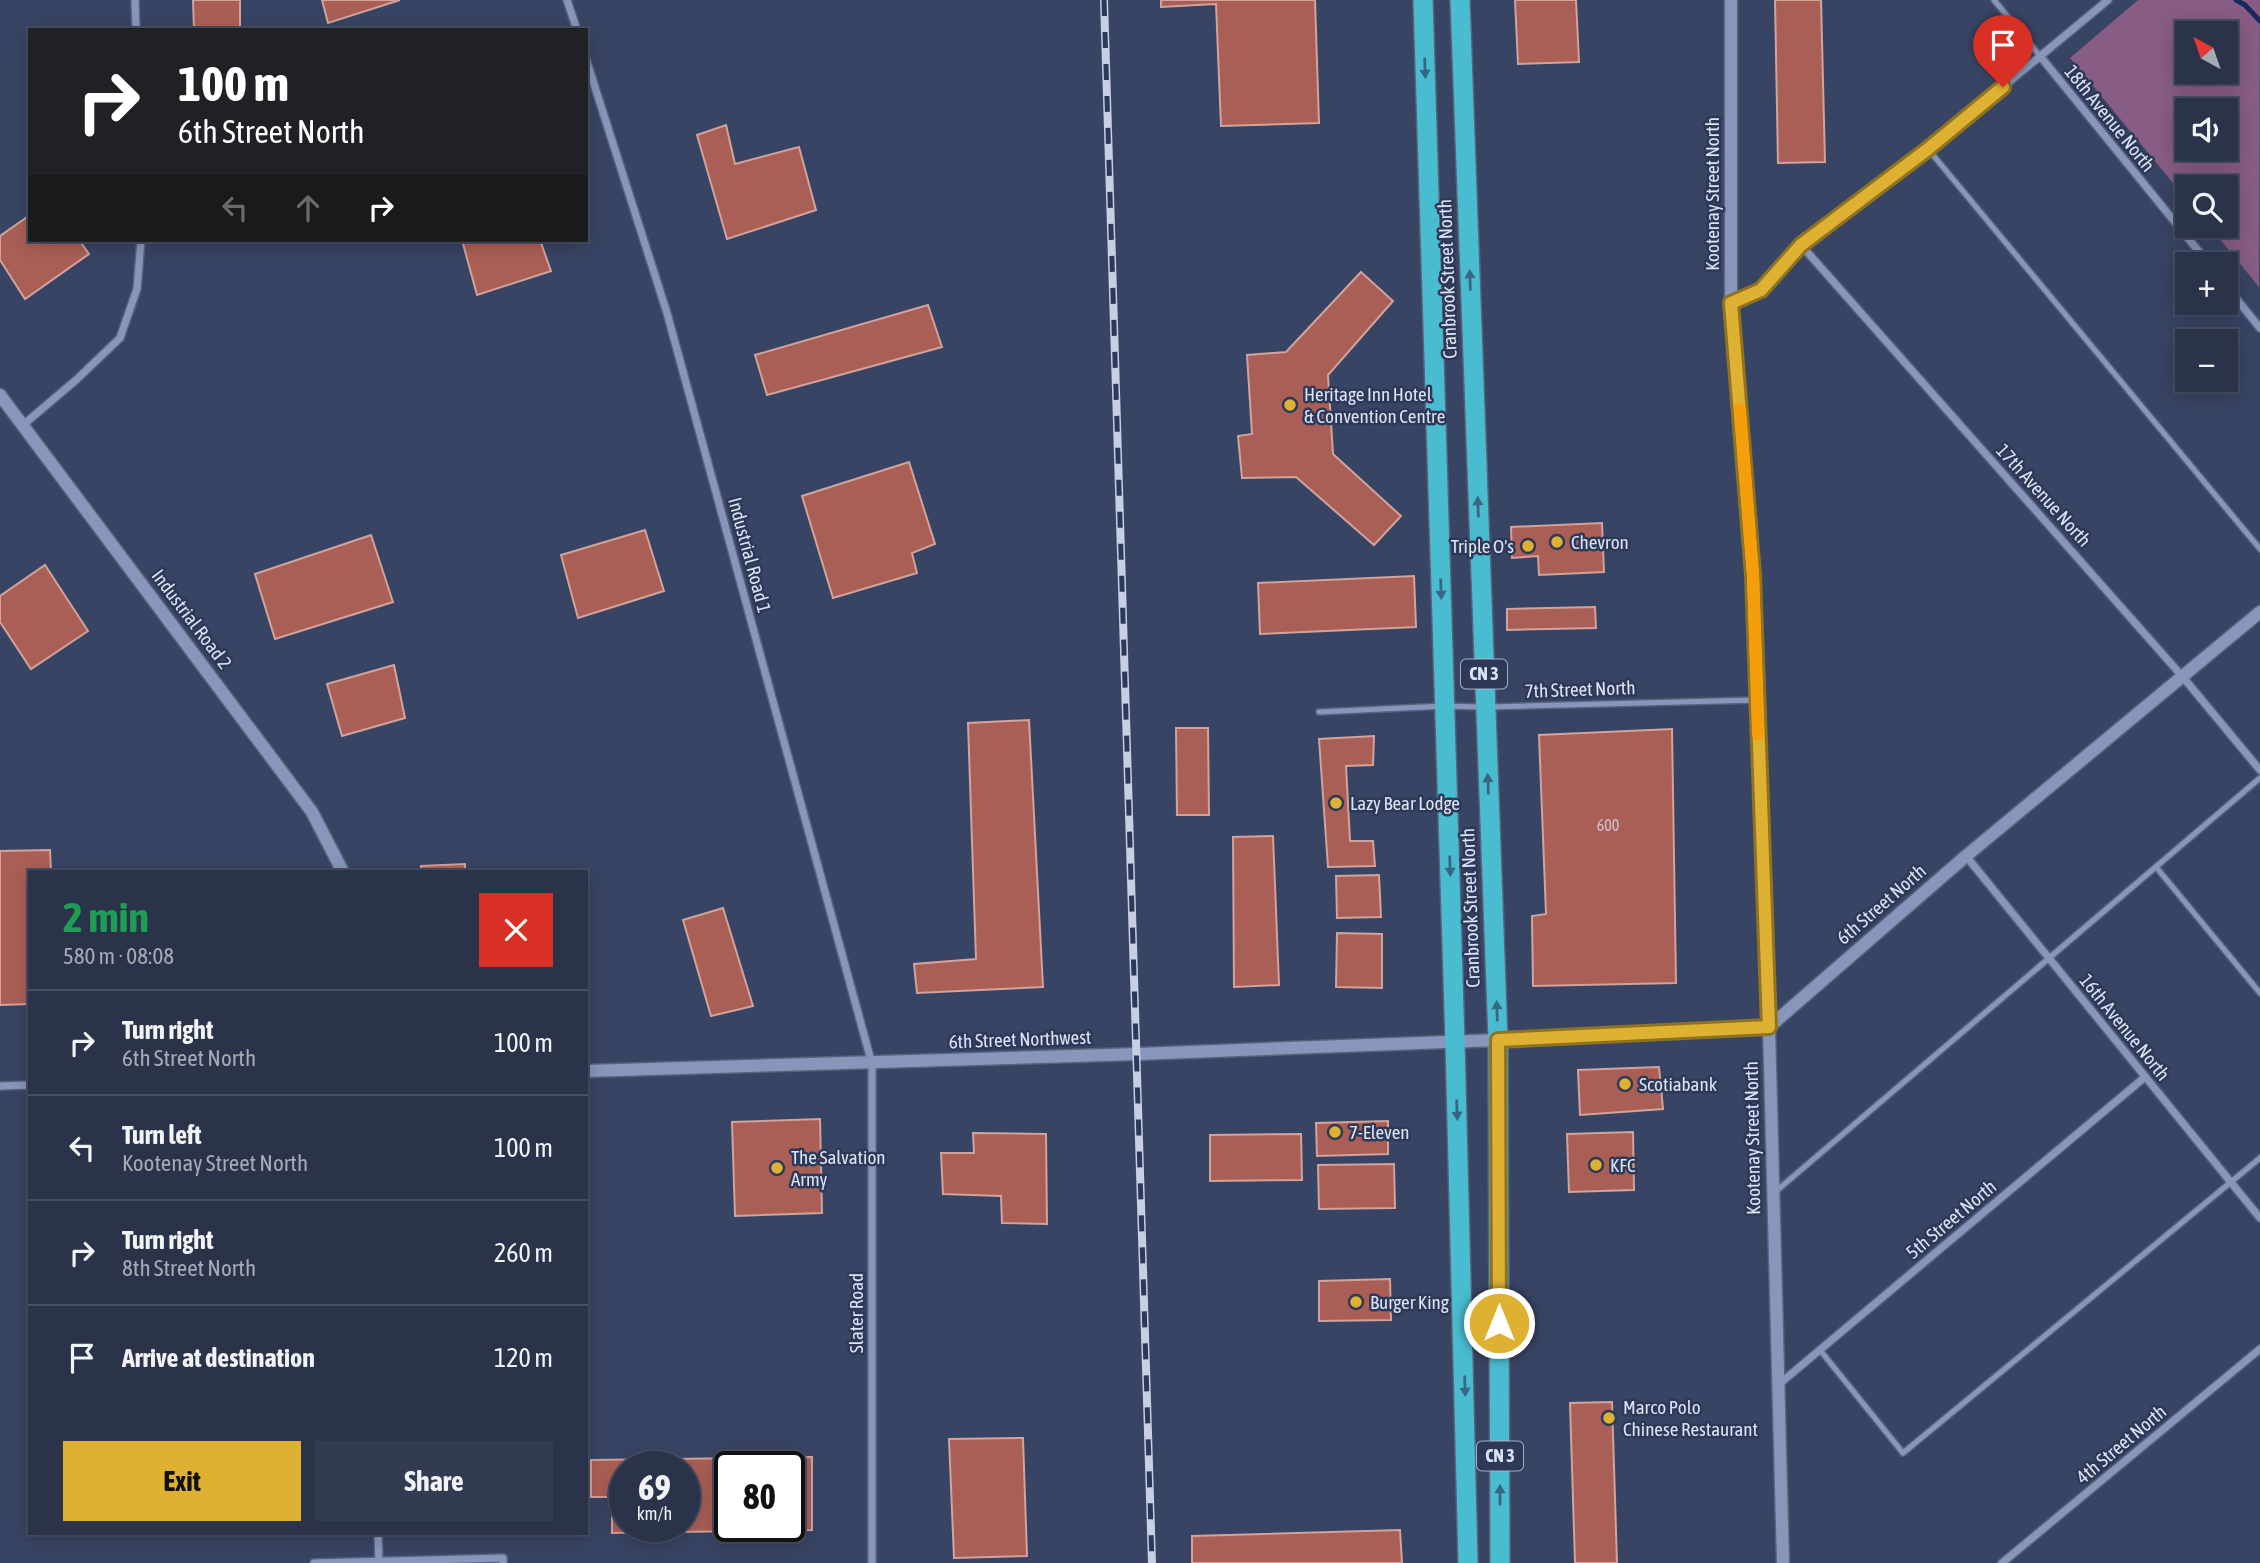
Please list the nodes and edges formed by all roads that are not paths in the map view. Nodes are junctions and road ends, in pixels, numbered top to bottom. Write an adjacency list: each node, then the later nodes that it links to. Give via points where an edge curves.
1 (135, 0): 8 (street)
2 (568, 0): 9 (street)
3 (1423, 0): 25 (highway, Cranbrook Street North / CN 3, one-way to 25)
4 (1460, 0): 26 (highway, Cranbrook Street North / CN 3, one-way to 4)
5 (1731, 0): 17 (street, Kootenay Street North)
6 (1994, 0): 10 (lane)
7 (2108, 0): 10 (street)
8 (136, 28)
9 (576, 28)
10 (2040, 56): 12 (street); 15 (street, 18th Avenue North)
11 (588, 65): 38 (street, Industrial Road 1, via 667,313)
12 (1928, 149): 14 (street); 21 (lane)
13 (141, 242): 20 (street, via 137,289 120,338)
14 (1801, 245): 17 (street, via 1761,290); 23 (street, 17th Avenue North)
15 (2199, 252)
16 (2238, 301): 18 (street)
17 (1731, 303): 24 (street, Kootenay Street North, via 1753,575)
18 (2260, 328)
19 (0, 395): 20 (street, Industrial Road 2)
20 (23, 425): 32 (street, Industrial Road 2, via 312,812)
21 (2260, 550)
22 (2260, 612): 23 (street, 6th Street North)
23 (2182, 676): 28 (street, 17th Avenue North); 30 (street, 6th Street North)
24 (1757, 700): 26 (lane, 7th Street North); 35 (street, Kootenay Street North)
25 (1445, 706): 26 (lane, 7th Street North); 27 (lane, 7th Street North); 37 (highway, Cranbrook Street North / CN 3, one-way to 37)
26 (1486, 707): 36 (highway, Cranbrook Street North / CN 3, one-way to 26)
27 (1319, 712)
28 (2260, 770)
29 (2260, 778): 31 (lane)
30 (1966, 856): 33 (street, 16th Avenue North); 35 (street, 6th Street North)
31 (2155, 867): 33 (lane); 34 (lane)
32 (342, 870)
33 (2049, 958): 40 (street, 16th Avenue North); 45 (lane)
34 (2260, 993)
35 (1769, 1027): 36 (street); 45 (street, Kootenay Street North)
36 (1498, 1040): 37 (street); 56 (highway, Cranbrook Street North / CN 3, one-way to 36)
37 (1455, 1042): 38 (street, 6th Street Northwest); 55 (highway, Cranbrook Street North / CN 3, one-way to 55)
38 (872, 1064): 39 (street, 6th Street Northwest); 54 (street, Slater Road)
39 (588, 1071)
40 (2145, 1077): 44 (street, 16th Avenue North); 48 (street, 5th Street North)
41 (28, 1085): 42 (street)
42 (0, 1086)
43 (2260, 1158): 44 (lane)
44 (2231, 1182): 46 (street, 16th Avenue North); 48 (lane, via 1903,1453)
45 (1773, 1194): 49 (street, Kootenay Street North)
46 (2260, 1218)
47 (2260, 1349): 58 (street, 4th Street North)
48 (1820, 1350): 49 (street, 5th Street North)
49 (1778, 1385): 57 (street, Kootenay Street North)
50 (378, 1535): 52 (street)
51 (503, 1560): 52 (street)
52 (379, 1562): 53 (street)
53 (314, 1563)
54 (872, 1563)
55 (1468, 1563)
56 (1500, 1563)
57 (1783, 1563)
58 (2002, 1563)

